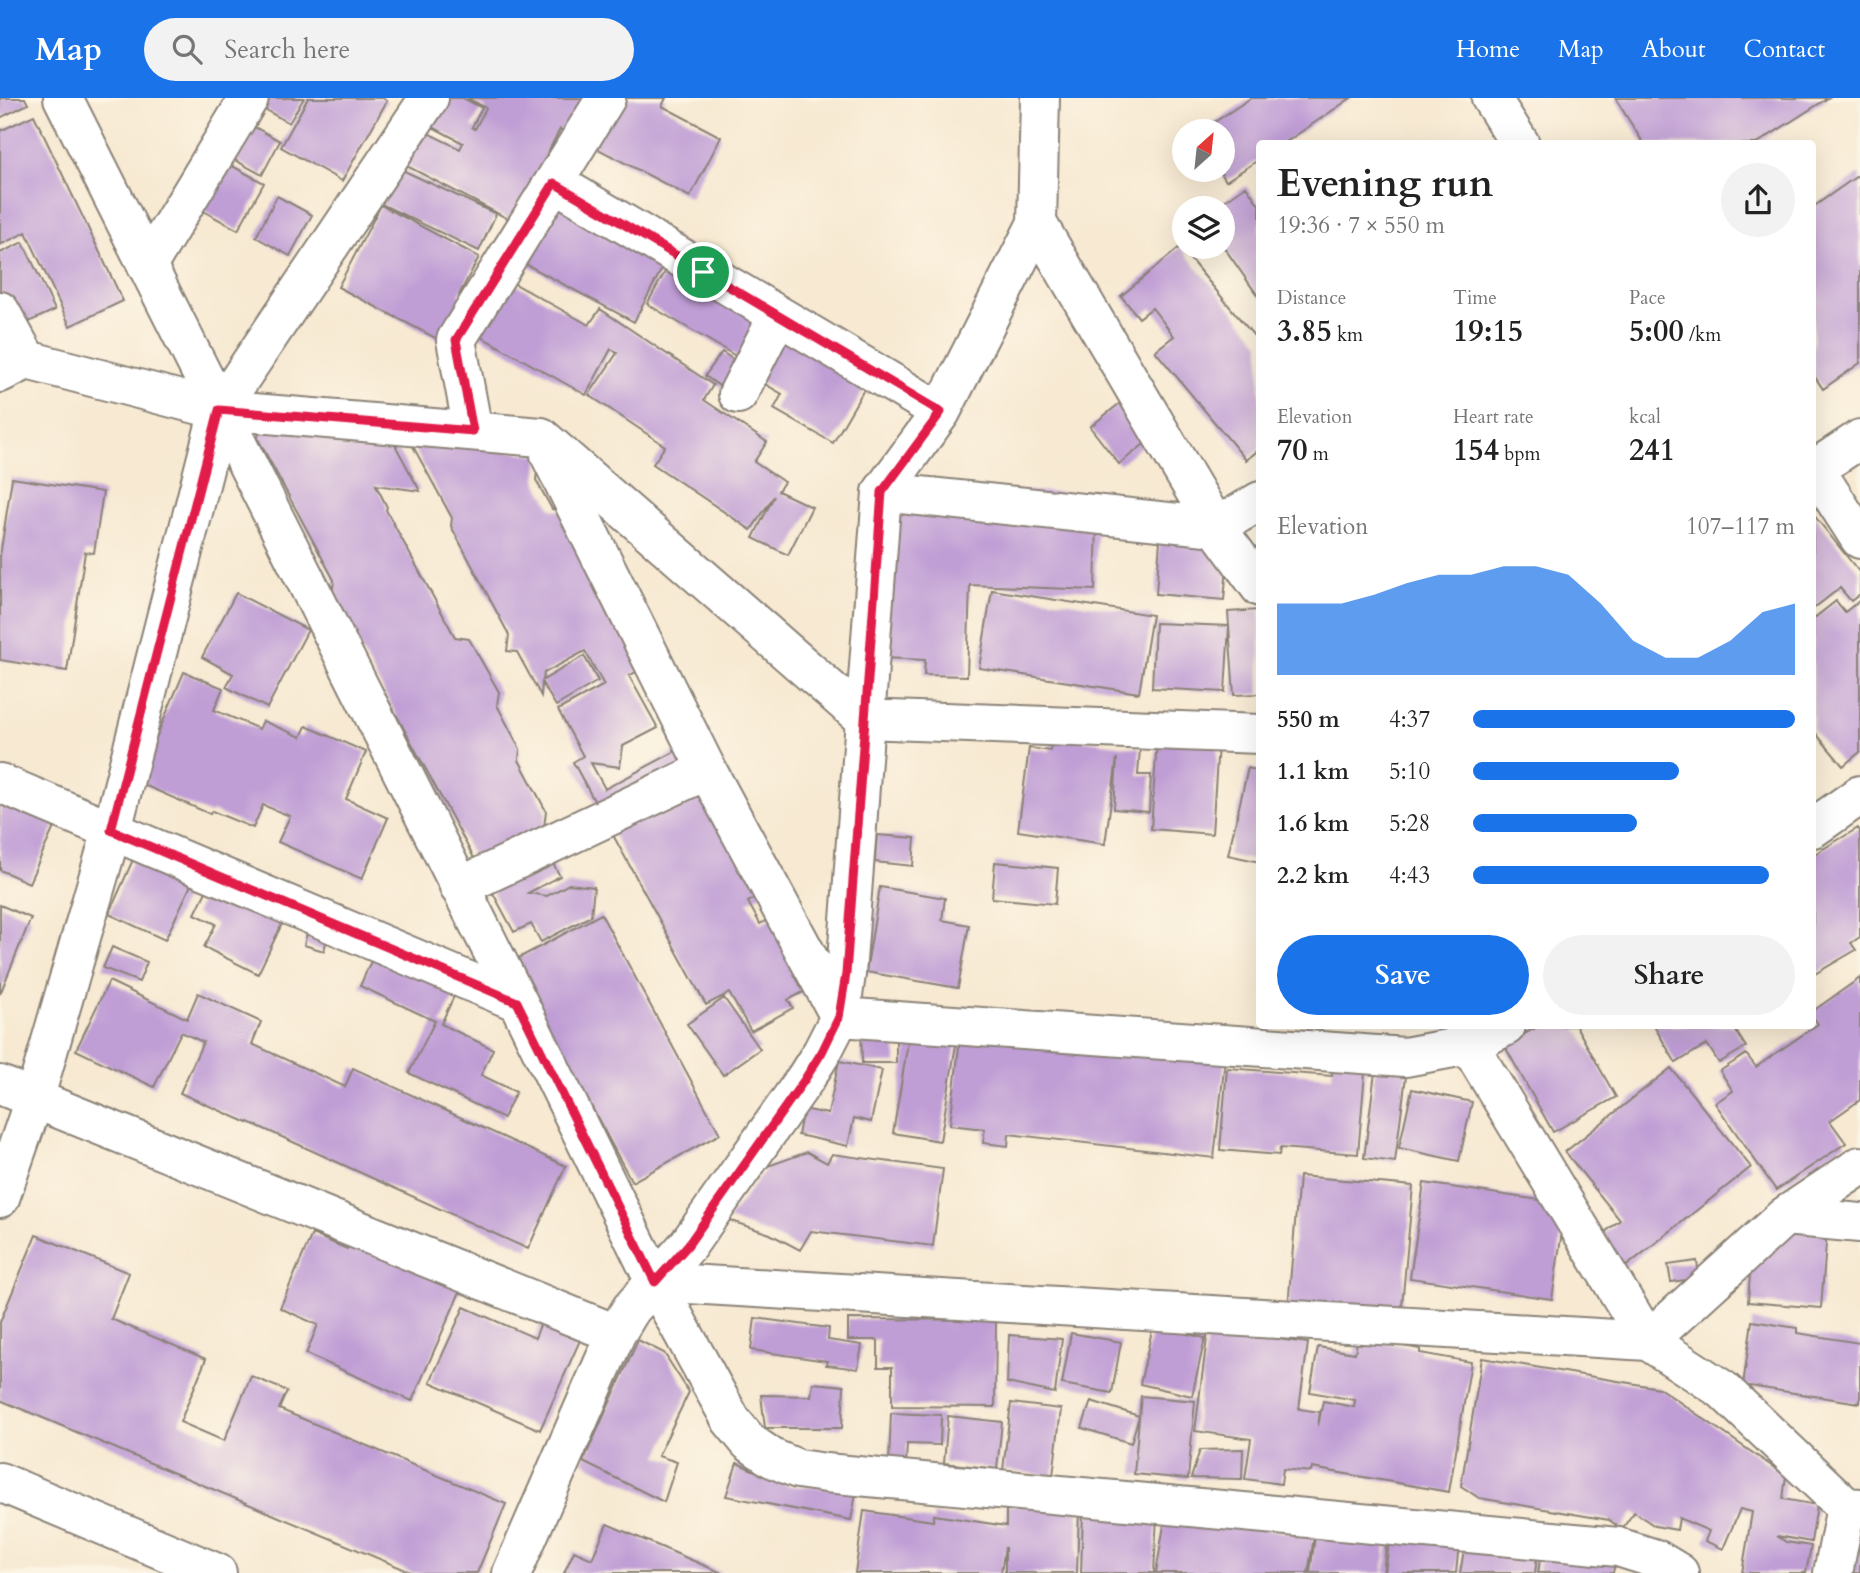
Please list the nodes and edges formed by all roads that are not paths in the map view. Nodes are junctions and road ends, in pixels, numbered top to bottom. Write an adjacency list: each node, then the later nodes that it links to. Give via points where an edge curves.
1 (63, 98): 10 (street)
2 (249, 98): 10 (street)
3 (429, 98): 15 (street)
4 (606, 98): 8 (street)
5 (1040, 98): 9 (street)
6 (1491, 98): 7 (street)
7 (1517, 140)
8 (554, 183): 12 (street); 17 (street, via 456,340)
9 (1037, 223): 16 (street); 24 (street)
10 (147, 266): 15 (street)
11 (0, 311): 13 (street)
12 (777, 317): 14 (street); 16 (street)
13 (13, 366): 15 (street)
14 (738, 394)
15 (219, 410): 17 (street); 33 (street); 34 (street)
16 (941, 412): 22 (street)
17 (473, 431): 18 (street)
18 (541, 437): 27 (street); 29 (street)
19 (1860, 439): 20 (street)
20 (1816, 467)
21 (1816, 471): 25 (street)
22 (882, 492): 24 (street); 27 (street)
23 (1256, 503): 24 (street)
24 (1216, 527): 26 (street)
25 (1860, 539)
26 (1256, 582)
27 (864, 719): 28 (street); 36 (street)
28 (1256, 734)
29 (708, 770): 34 (street); 36 (street)
30 (0, 783): 33 (street)
31 (1860, 795): 32 (street)
32 (1816, 826)
33 (111, 830): 35 (street); 39 (street)
34 (459, 887): 35 (street)
35 (517, 1002): 44 (street)
36 (839, 1017): 38 (street, via 1405,1056); 44 (street, via 805,1079 688,1245)
37 (1493, 1029): 38 (street)
38 (1466, 1035): 46 (street)
39 (17, 1092): 41 (street); 45 (street)
40 (1860, 1166): 42 (street)
41 (0, 1198)
42 (1786, 1216): 43 (street); 46 (street)
43 (1860, 1223)
44 (655, 1282): 45 (street); 46 (street); 51 (street, via 731,1420 772,1458 798,1469 1618,1547 1656,1559)
45 (615, 1334): 50 (street)
46 (1648, 1341): 48 (street, via 1723,1390)
47 (0, 1482): 49 (street)
48 (1853, 1508): 52 (street)
49 (217, 1573)
50 (512, 1573)
51 (1679, 1573)
52 (1833, 1573)

